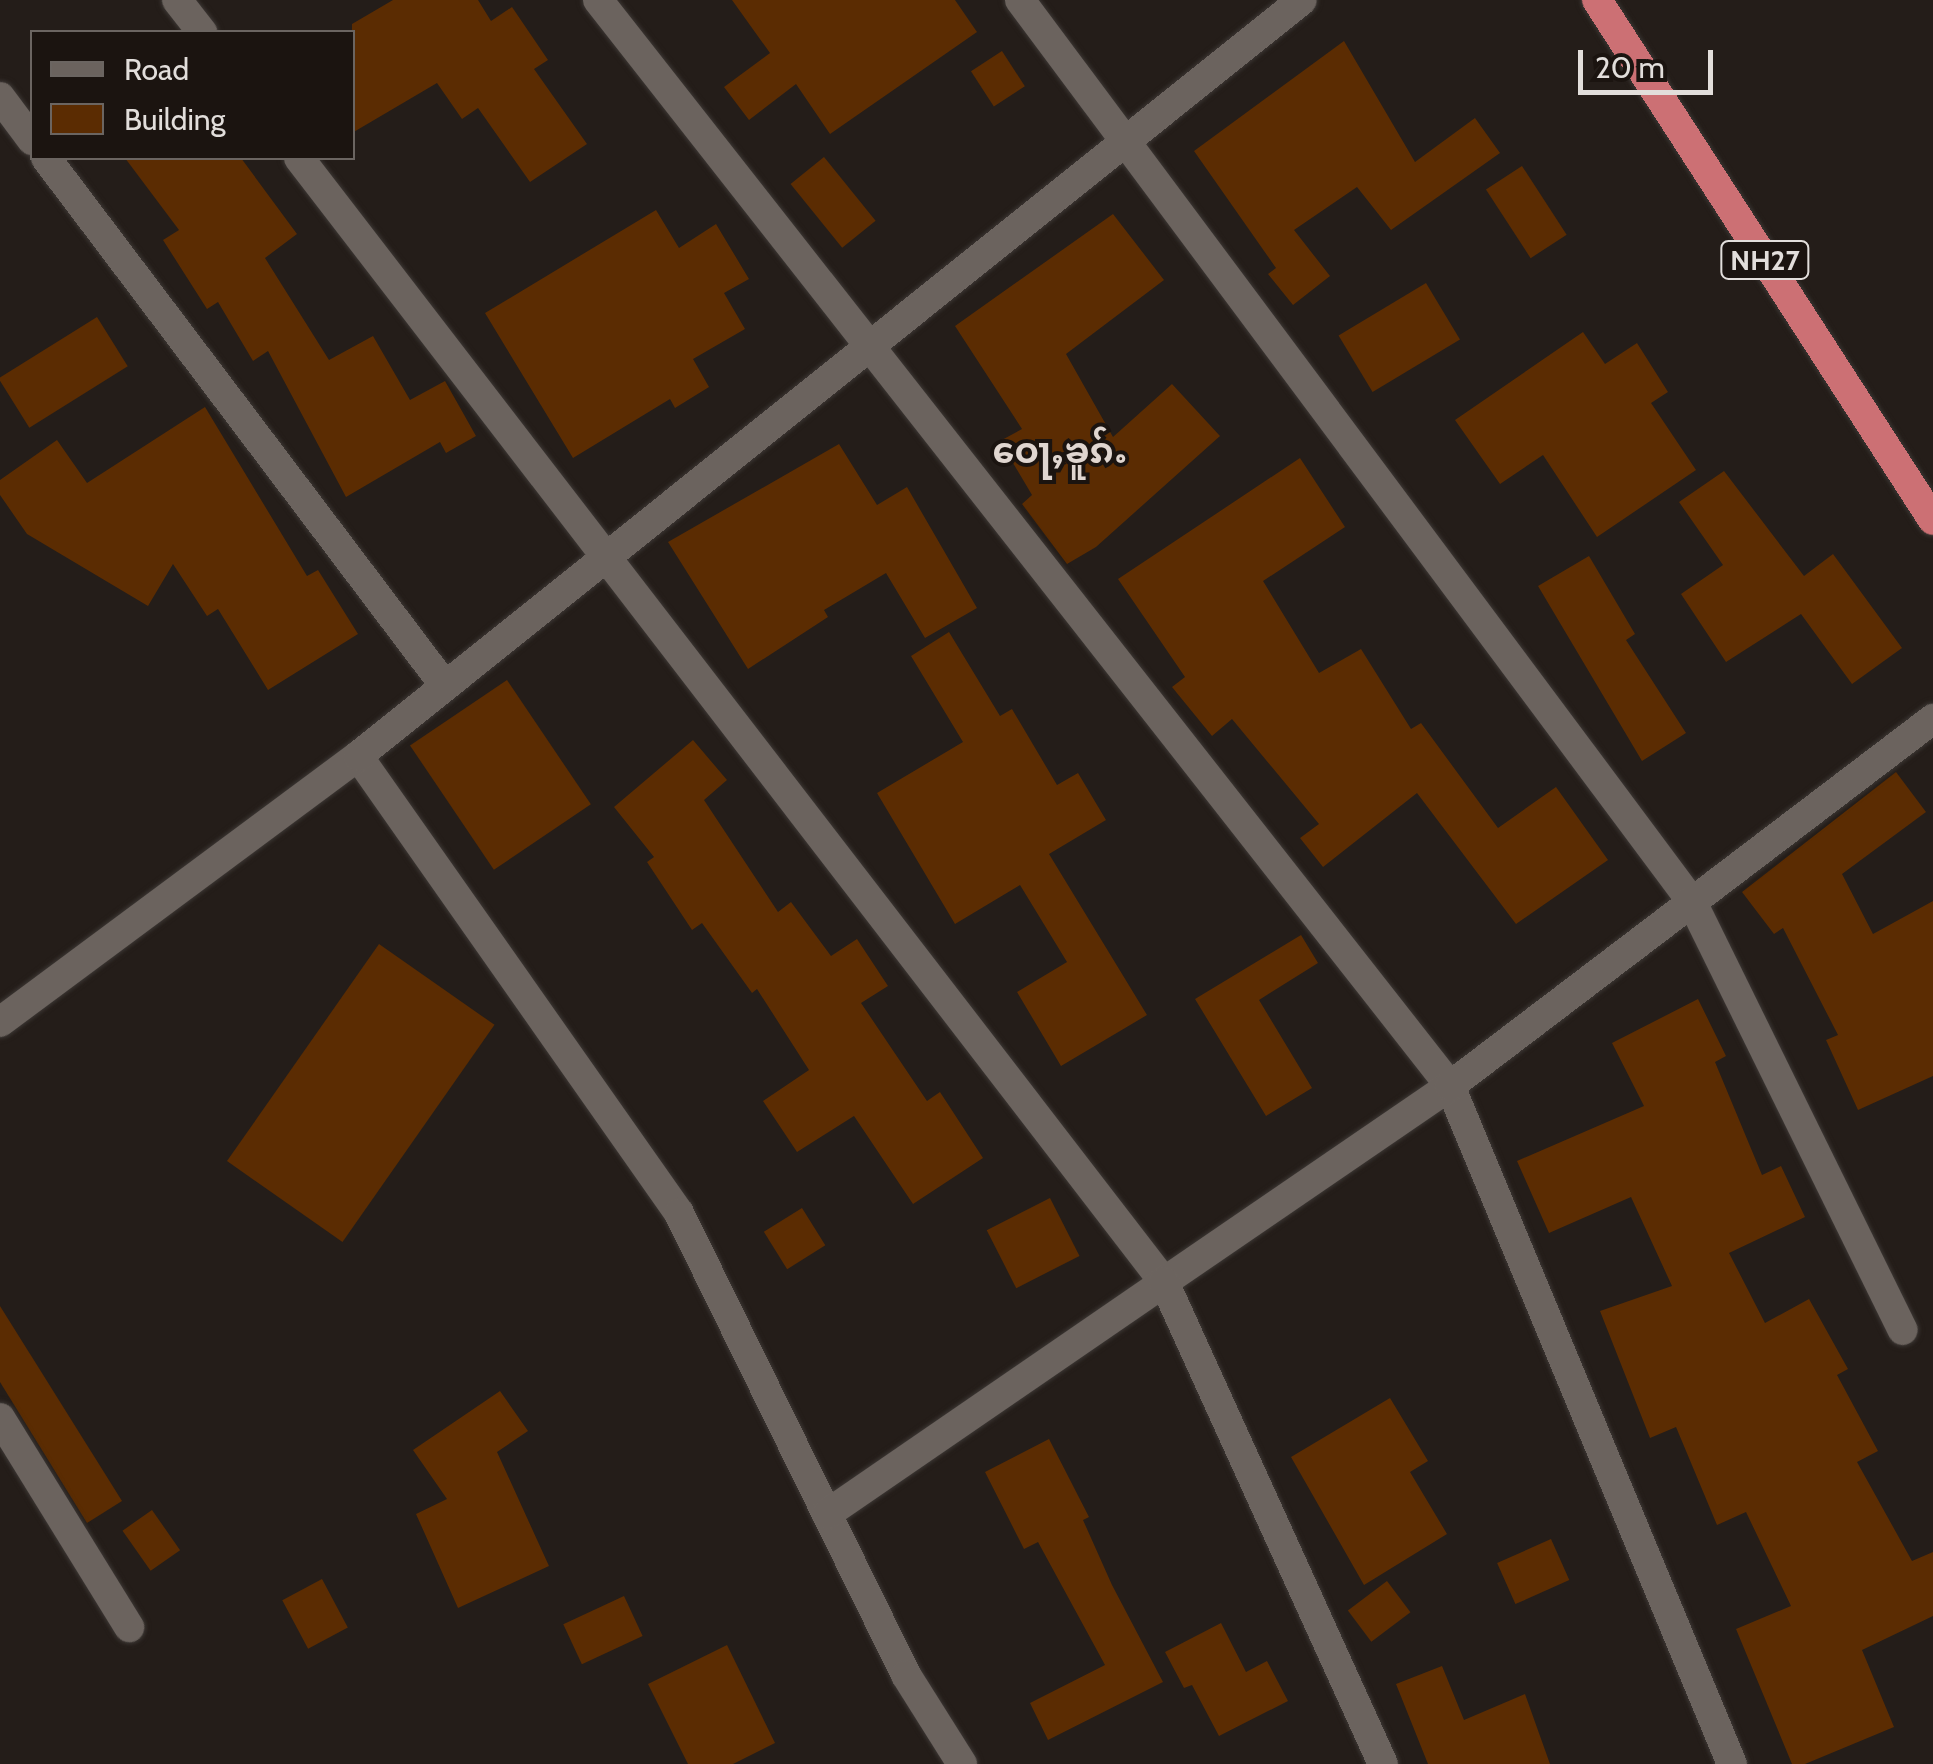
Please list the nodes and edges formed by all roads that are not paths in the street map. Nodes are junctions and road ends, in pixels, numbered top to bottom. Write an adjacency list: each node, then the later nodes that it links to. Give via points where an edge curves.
1 (176, 0): 6 (street)
2 (598, 0): 12 (street)
3 (1020, 0): 9 (street)
4 (1302, 0): 9 (street)
5 (1597, 0): 13 (highway, NH27)
6 (200, 30)
7 (0, 96): 8 (street)
8 (30, 137)
9 (1128, 138): 12 (street); 18 (street)
10 (48, 160): 15 (street)
11 (301, 160): 14 (street)
12 (866, 347): 14 (street); 20 (street)
13 (1933, 520)
14 (608, 554): 15 (street); 21 (street)
15 (445, 686): 17 (street)
16 (1933, 719): 18 (street)
17 (358, 756): 19 (street); 24 (street, via 679,1212)
18 (1692, 902): 20 (street); 22 (street)
19 (0, 1022)
20 (1450, 1086): 21 (street); 28 (street)
21 (1164, 1282): 24 (street); 27 (street)
22 (1903, 1330)
23 (0, 1418): 25 (street)
24 (827, 1514): 26 (street, via 906,1675)
25 (129, 1626)
26 (962, 1764)
27 (1383, 1764)
28 (1732, 1764)

